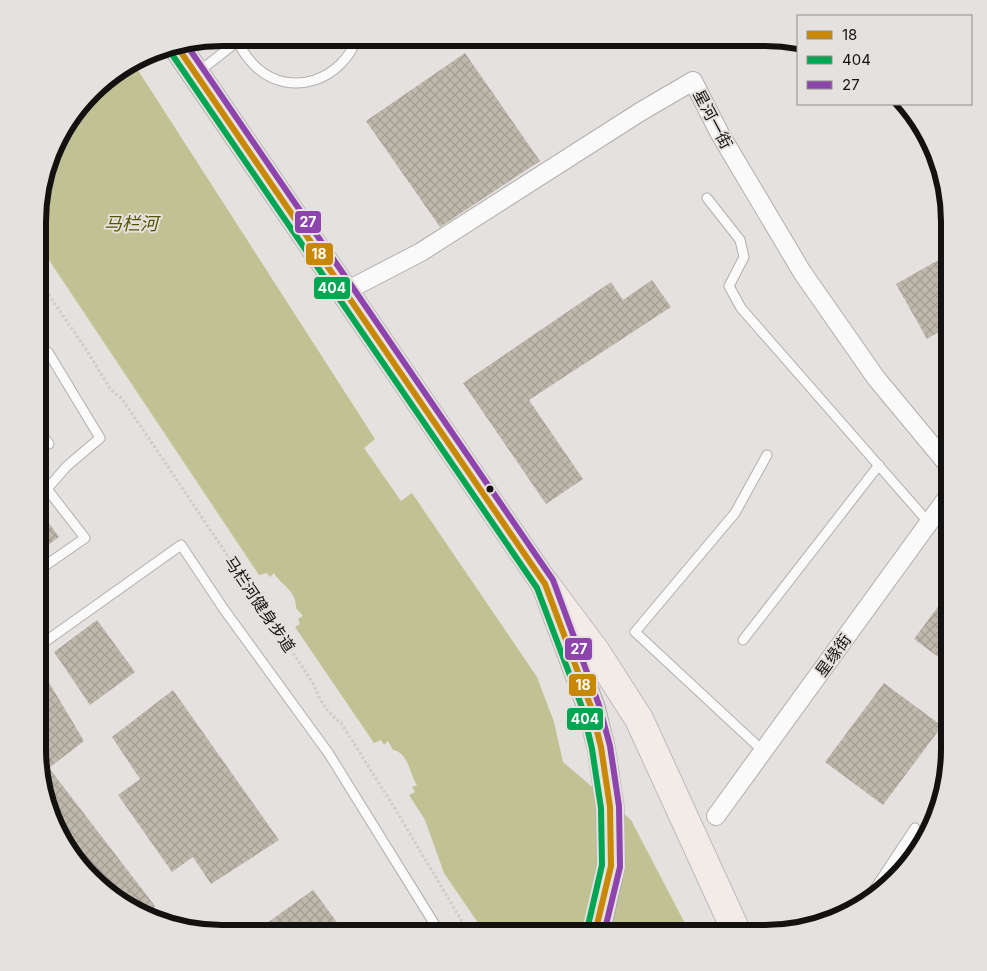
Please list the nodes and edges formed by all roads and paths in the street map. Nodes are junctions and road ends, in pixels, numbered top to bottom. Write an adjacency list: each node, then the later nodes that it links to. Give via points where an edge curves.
1 (228, 47): 5 (lane)
2 (241, 47): 3 (lane, via 248,59 263,73 282,81 302,83 322,78 340,67)
3 (353, 47)
4 (180, 51): 5 (main road)
5 (196, 74): 8 (main road)
6 (707, 198): 14 (lane, via 740,240 744,257 729,286 741,308)
7 (46, 291): 30 (path, 马栏河健身步道, via 313,683 318,697 341,724)
8 (344, 292): 13 (street, 星河一街, via 420,252 693,81 720,134 802,272 876,378); 20 (main road)
9 (48, 352): 15 (lane, via 100,438)
10 (46, 441): 11 (lane)
11 (49, 444)
12 (767, 455): 23 (lane, via 735,513 635,632)
13 (940, 456)
14 (879, 466): 18 (lane); 22 (lane)
15 (46, 487)
16 (47, 495): 19 (lane, via 85,538)
17 (941, 507): 18 (street, 星缘街)
18 (929, 523): 23 (street, 星缘街)
19 (47, 565)
20 (545, 584): 27 (main road, via 591,707 601,746 610,807 611,866); 28 (highway, via 596,652 639,719)
21 (47, 640): 29 (lane, via 180,545 329,754)
22 (743, 640)
23 (763, 751): 24 (street, 星缘街)
24 (716, 816)
25 (915, 828): 26 (lane)
26 (879, 883)
27 (598, 924)
28 (733, 924)
29 (435, 925)
30 (464, 925)

